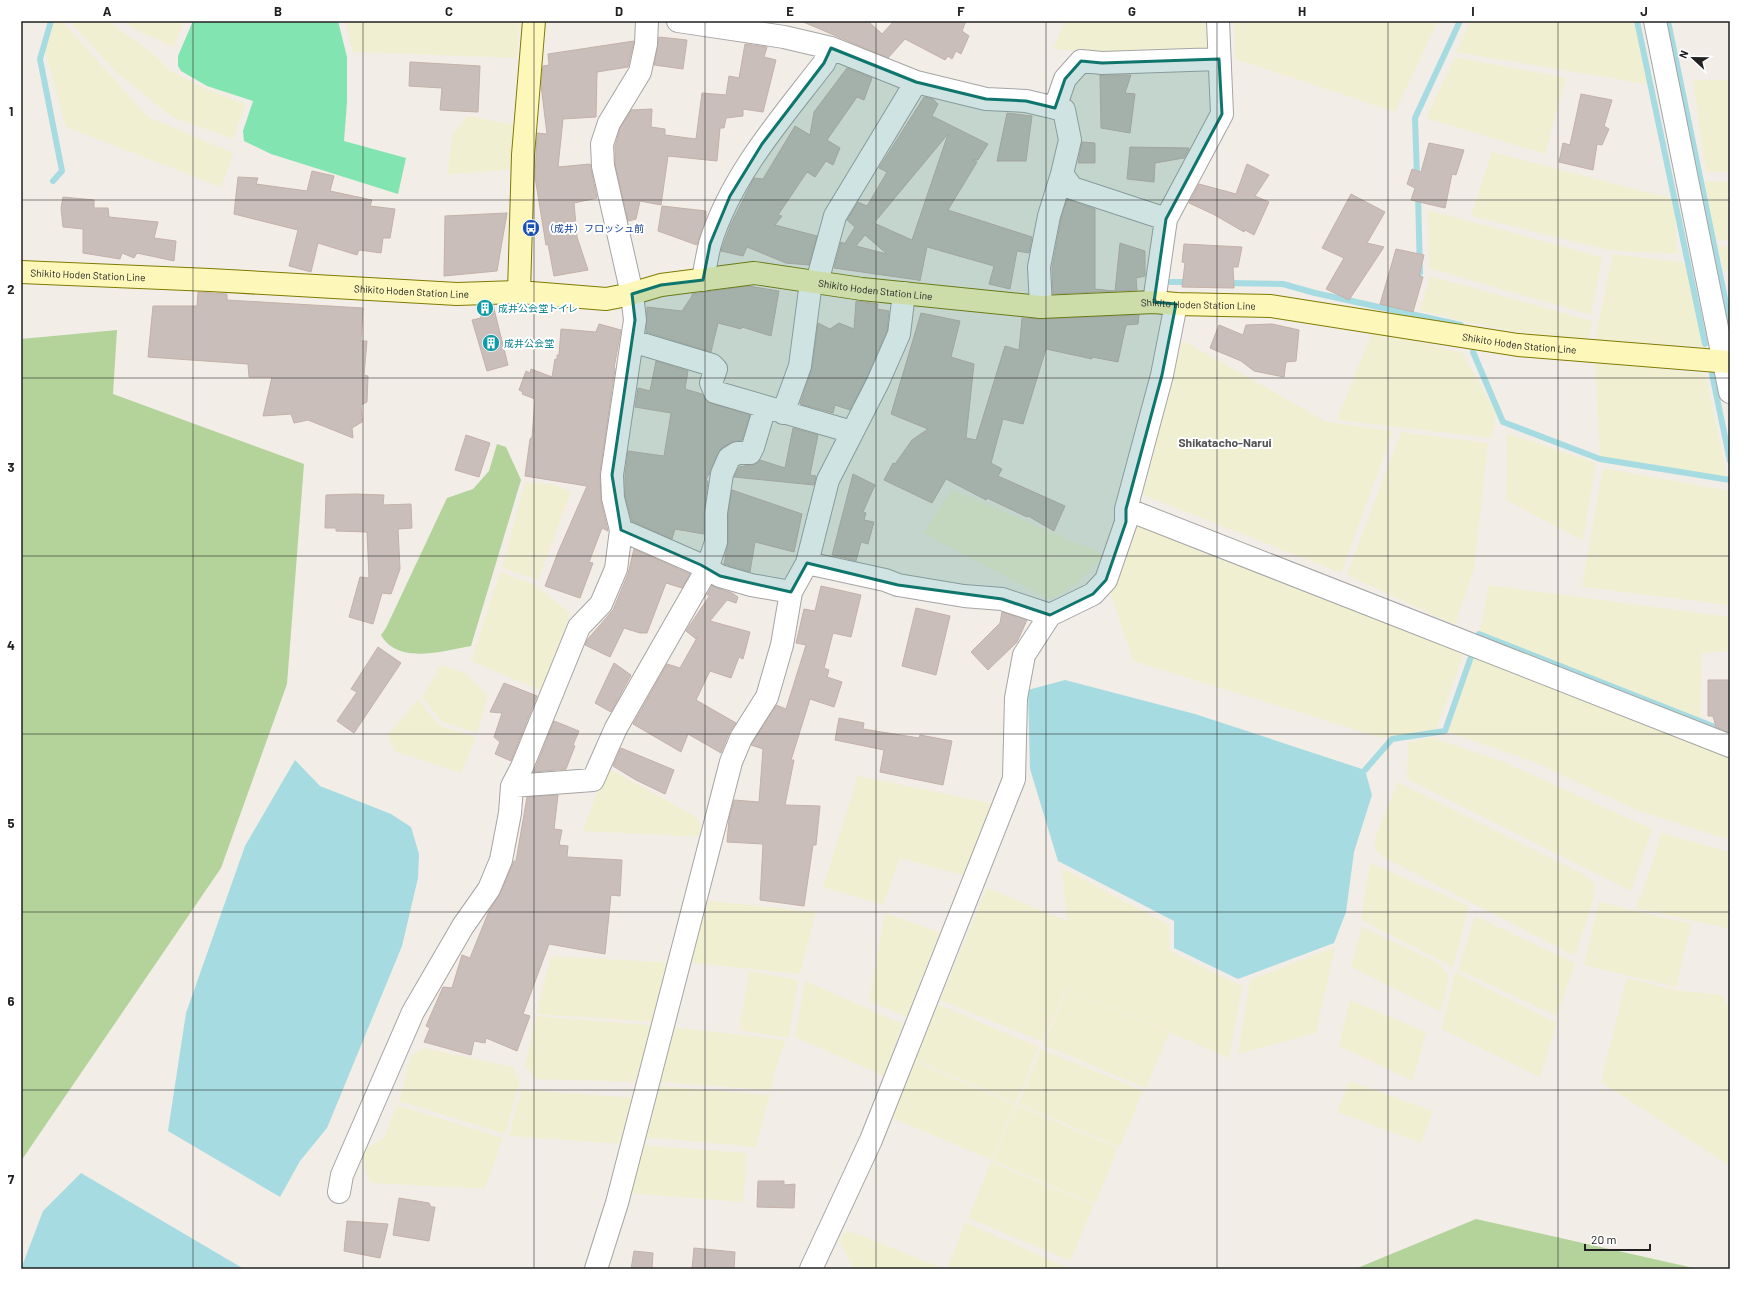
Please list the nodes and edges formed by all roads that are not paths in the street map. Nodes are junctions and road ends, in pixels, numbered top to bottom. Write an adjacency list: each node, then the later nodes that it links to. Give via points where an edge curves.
1 (534, 21): 15 (main road, via 523,155)
2 (646, 21): 17 (street, via 646,44 640,72 609,123 602,144 603,166)
3 (678, 21): 6 (street, via 784,37)
4 (1218, 21): 7 (street)
5 (1655, 21): 22 (street)
6 (831, 48): 8 (street); 13 (street, via 824,63 762,144 730,196 710,244)
7 (1219, 59): 9 (street, via 1102,63 1081,61 1065,79); 11 (street, via 1222,114)
8 (916, 82): 9 (street, via 986,100 1026,101); 14 (street, via 835,216)
9 (1055, 108): 10 (street, via 1064,110 1070,140)
10 (1062, 174): 11 (street, via 1072,188); 20 (street, via 1049,216 1039,267)
11 (1166, 219): 18 (street)
12 (21, 272): 15 (main road, Shikito Hoden Station Line, via 457,294)
13 (703, 280): 14 (main road, Shikito Hoden Station Line, via 754,274); 17 (main road, Shikito Hoden Station Line, via 661,286)
14 (814, 282): 16 (main road, Shikito Hoden Station Line); 24 (street, via 800,366)
15 (518, 292): 17 (main road, Shikito Hoden Station Line, via 606,299)
16 (904, 293): 20 (main road, Shikito Hoden Station Line); 25 (street, via 899,334)
17 (632, 294): 21 (street, via 635,320)
18 (1154, 302): 19 (main road, Shikito Hoden Station Line); 20 (main road, Shikito Hoden Station Line)
19 (1176, 304): 22 (main road, Shikito Hoden Station Line, via 1271,306 1518,345); 26 (street, via 1162,374)
20 (1041, 307)
21 (632, 341): 24 (street, via 712,365 716,369 712,383 715,392); 27 (street, via 612,475 613,498)
22 (1727, 362): 23 (street)
23 (1730, 392)
24 (774, 410): 25 (street); 29 (street, via 750,453 737,453 729,458 722,474 716,513 716,542)
25 (852, 432): 28 (street, via 828,480)
26 (1126, 509): 31 (street, via 1126,522 1106,580 1093,594); 32 (street)
27 (621, 530): 29 (street, via 701,564); 33 (street, via 616,569 601,604 578,627)
28 (807, 563): 30 (street); 31 (street, via 898,585 964,596 1002,599)
29 (707, 569): 30 (street, via 720,576 751,585); 33 (street, via 616,728 593,780)
30 (792, 592): 35 (street, via 782,645 767,697 730,762 617,1203)
31 (1050, 615): 36 (street, via 1024,655 1016,698 1014,779 871,1140)
32 (1730, 746)
33 (512, 786): 34 (street, via 501,860 489,889 463,926 413,1012 342,1175)
34 (339, 1192)
35 (596, 1269)
36 (811, 1269)

